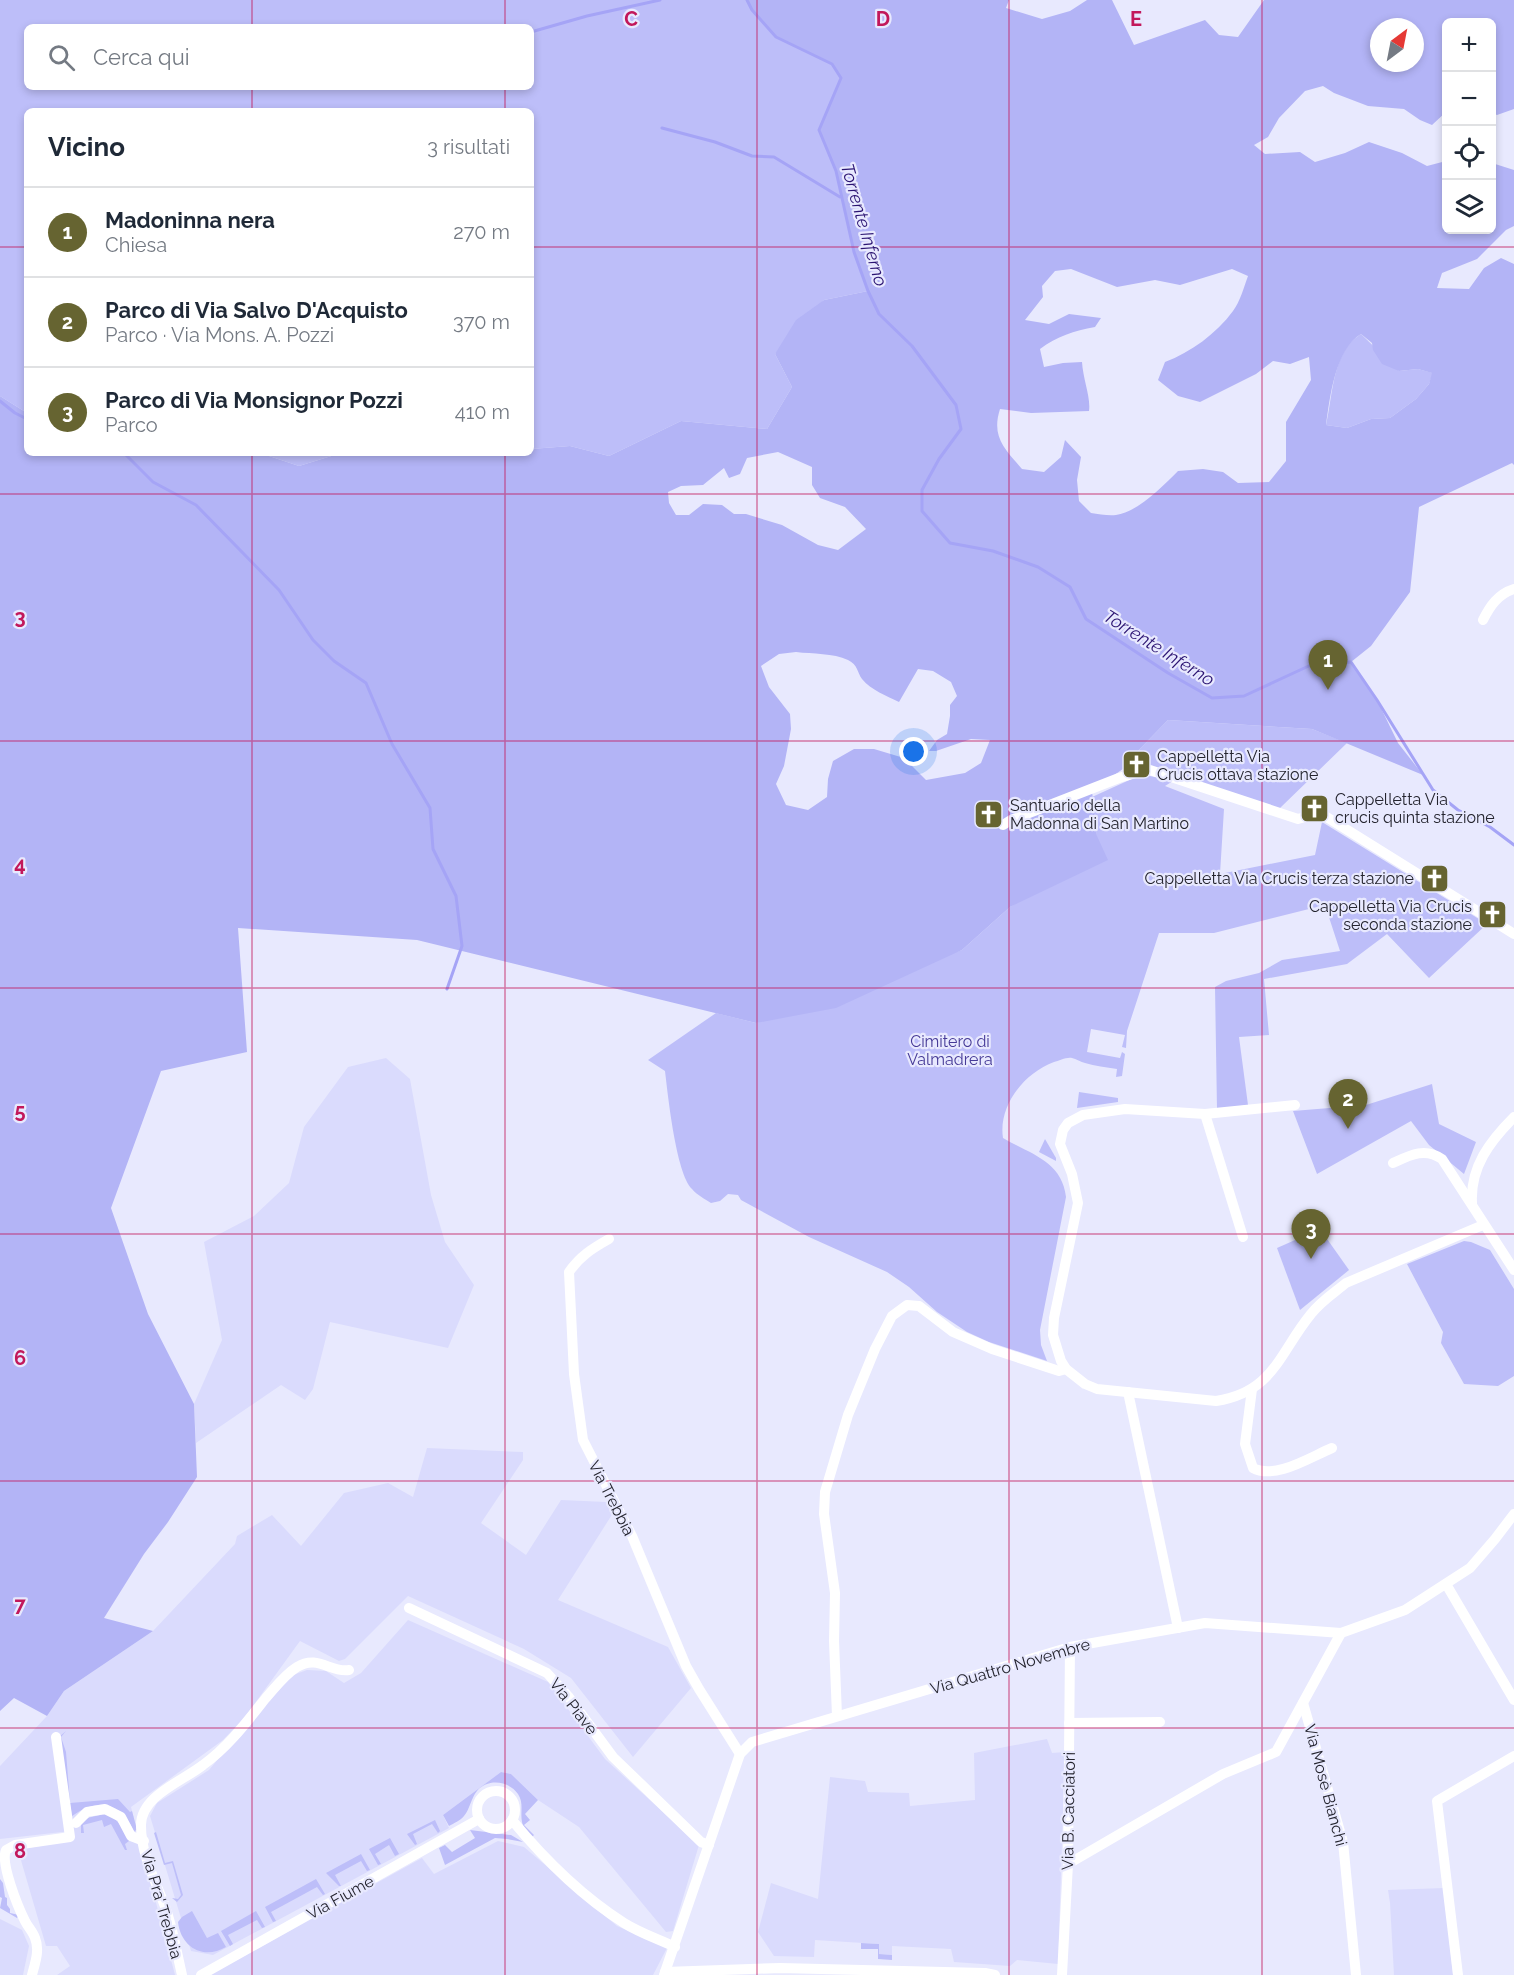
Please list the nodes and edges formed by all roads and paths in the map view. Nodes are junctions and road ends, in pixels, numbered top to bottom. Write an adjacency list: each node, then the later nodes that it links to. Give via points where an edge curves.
1 (1514, 589): 2 (street, via 1492,603)
2 (1483, 620)
3 (1003, 825): 4 (street, via 1119,778 1150,770 1298,819 1325,816)
4 (1514, 934)
5 (1295, 1105): 6 (street)
6 (1205, 1114): 13 (street); 16 (street, via 1125,1109 1083,1115 1063,1130 1060,1144 1078,1203 1054,1318 1053,1335)
7 (1514, 1117): 10 (street, via 1493,1138)
8 (1393, 1163): 9 (street, via 1418,1153 1431,1154 1442,1159)
9 (1454, 1177): 10 (street, via 1464,1181); 11 (street)
10 (1473, 1178): 11 (street)
11 (1472, 1203): 12 (street)
12 (1483, 1225): 15 (street); 17 (street, via 1340,1288 1311,1314 1270,1375)
13 (1243, 1237)
14 (609, 1239): 33 (street, Via Trebbia, via 587,1251 569,1272 574,1374 583,1440 632,1536 686,1666)
15 (1514, 1270)
16 (1066, 1369): 18 (street, via 1097,1389); 29 (street, via 1059,1371 992,1349 953,1332 919,1306 907,1305 892,1316 848,1415 825,1492 824,1514 835,1593)
17 (1252, 1389): 18 (street, via 1216,1401); 19 (street, via 1245,1444 1253,1468 1268,1473 1281,1470)
18 (1128, 1392): 23 (street)
19 (1332, 1448)
20 (1514, 1514): 21 (street, Via Quattro Novembre, via 1470,1568)
21 (1446, 1584): 24 (street, Via Quattro Novembre, via 1405,1611); 27 (street)
22 (409, 1608): 39 (street, Via Piave, via 547,1673 613,1757 701,1842)
23 (1178, 1628): 24 (street, Via Quattro Novembre, via 1205,1623); 25 (street, Via Quattro Novembre)
24 (1341, 1633): 28 (street)
25 (1070, 1647): 29 (street, Via Quattro Novembre); 31 (street, Via B. Cacciatori)
26 (349, 1670): 38 (street, Via Pra' Trebbia, via 314,1662 298,1666 204,1765 154,1798 141,1825)
27 (1514, 1700)
28 (1303, 1703): 40 (street, via 1276,1752 1223,1774); 48 (street, Via Mosè Bianchi, via 1343,1842)
29 (837, 1716): 33 (street, Via Quattro Novembre, via 752,1742)
30 (1160, 1722): 31 (street)
31 (1069, 1723): 40 (street, Via B. Cacciatori)
32 (56, 1737): 43 (street, via 70,1838 15,1845 3,1856 15,1898 35,1938 37,1952)
33 (740, 1754): 39 (street)
34 (1514, 1756): 49 (street, via 1437,1801)
35 (478, 1819): 36 (street, via 491,1828 500,1828); 36 (street, via 479,1800 498,1790 512,1798); 45 (street, Via Fiume)
36 (512, 1820): 41 (street, via 542,1856 583,1894 626,1924)
37 (76, 1823): 38 (street, via 87,1812 105,1809 121,1817 131,1836)
38 (144, 1841): 44 (street, Via Pra' Trebbia)
39 (709, 1845): 41 (street)
40 (1068, 1864): 47 (street, Via B. Cacciatori)
41 (675, 1947): 42 (street)
42 (664, 1974): 46 (street, via 780,1968)
43 (32, 1975)
44 (182, 1975)
45 (201, 1975)
46 (995, 1975)
47 (1062, 1975)
48 (1356, 1975)
49 (1458, 1975)

